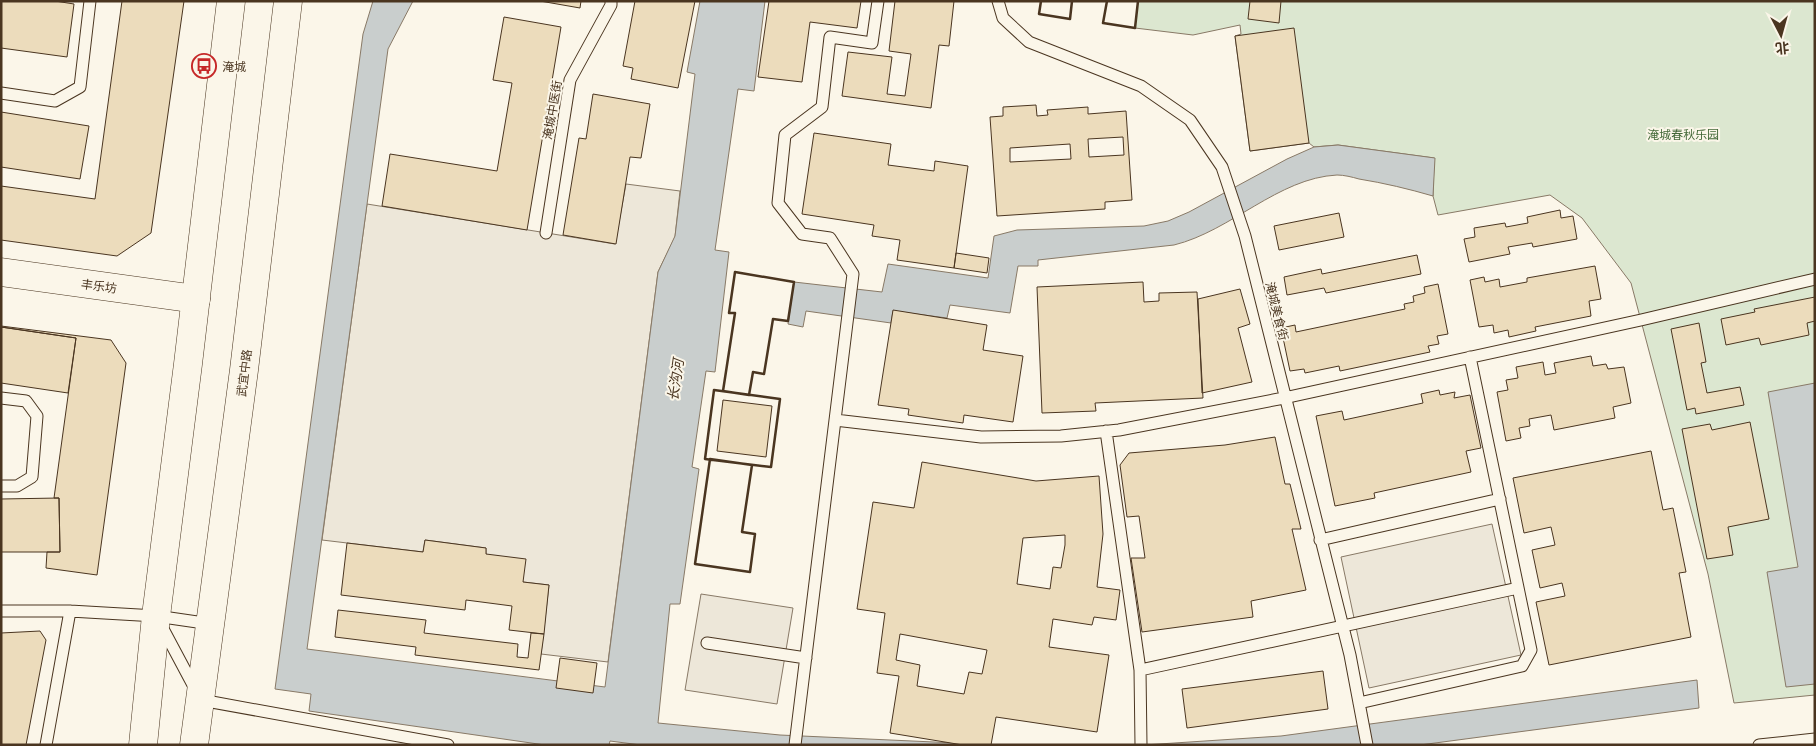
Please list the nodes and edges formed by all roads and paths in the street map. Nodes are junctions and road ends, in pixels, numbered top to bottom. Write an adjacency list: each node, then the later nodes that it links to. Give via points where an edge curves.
1 (90, 1): 7 (lane, via 80,87 55,101)
2 (231, 1): 11 (main road)
3 (288, 1): 24 (main road, 武宜中路)
4 (611, 1): 8 (lane, 淹城中医街, via 570,80)
5 (878, 1): 15 (lane, via 872,43 830,37 822,107 785,135 778,203 802,234 830,238 853,274)
6 (998, 1): 14 (lane, 淹城美食街, via 1003,18 1029,42 1141,86 1190,120 1222,167 1245,236)
7 (1, 93)
8 (546, 233)
9 (1, 272): 11 (main road, 丰乐坊)
10 (1815, 279): 12 (lane)
11 (196, 299): 23 (main road)
12 (1470, 357): 14 (lane); 18 (lane)
13 (1, 398): 17 (lane, via 26,401 37,416 32,477 17,486)
14 (1284, 398): 16 (lane); 19 (lane, 淹城美食街)
15 (835, 420): 16 (lane, via 981,437 1062,436); 27 (lane)
16 (1106, 431): 28 (lane)
17 (1, 486)
18 (1500, 499): 19 (lane); 20 (lane)
19 (1320, 540): 25 (lane, 淹城美食街)
20 (1518, 588): 25 (lane); 30 (lane, via 1531,650 1522,666)
21 (70, 610): 22 (lane); 23 (lane); 32 (lane)
22 (1, 612)
23 (156, 616): 24 (lane); 29 (lane); 33 (main road)
24 (211, 624): 29 (main road, 武宜中路)
25 (1342, 626): 28 (lane); 30 (lane, 淹城美食街)
26 (707, 642): 27 (lane)
27 (806, 658): 36 (lane)
28 (1140, 670): 37 (lane)
29 (200, 700): 34 (main road, 武宜中路); 35 (lane)
30 (1359, 703): 38 (lane, 淹城美食街)
31 (1815, 739): 39 (lane)
32 (46, 745)
33 (143, 745)
34 (194, 745)
35 (448, 745)
36 (795, 745)
37 (1142, 745)
38 (1367, 745)
39 (1759, 745)

